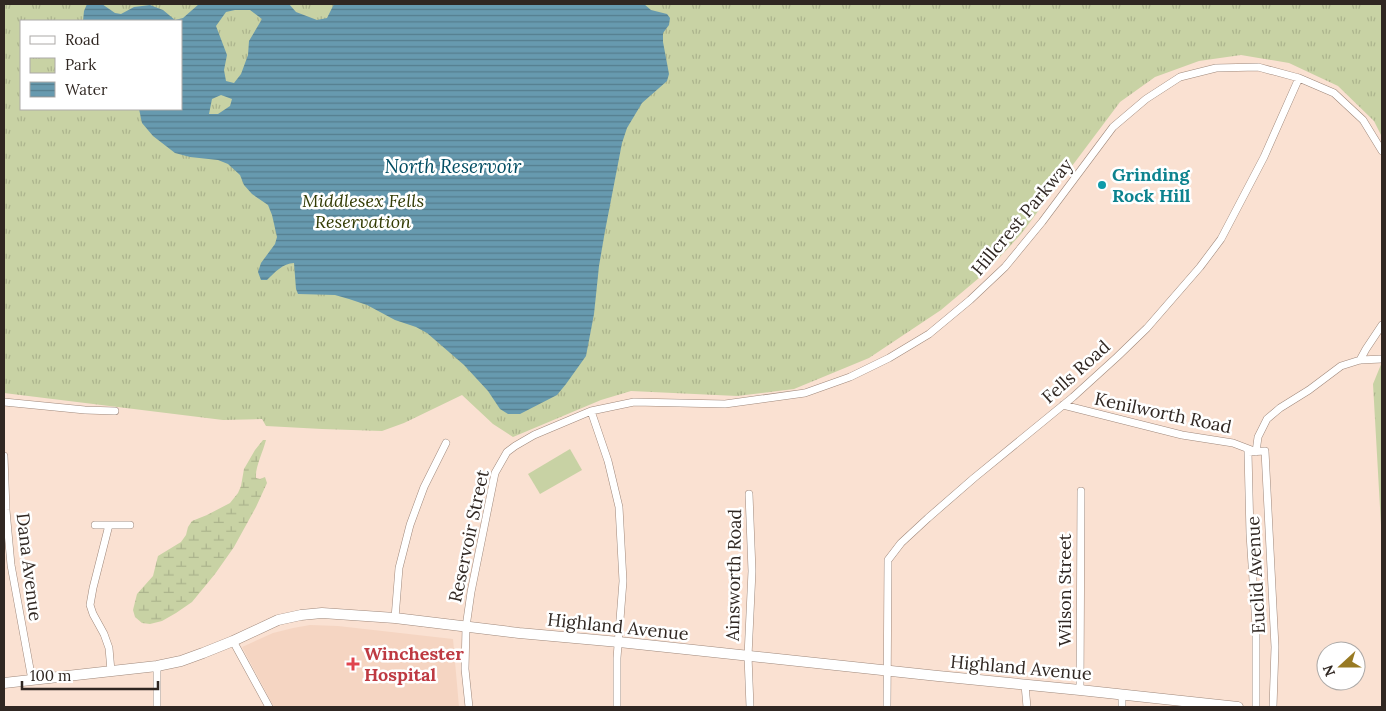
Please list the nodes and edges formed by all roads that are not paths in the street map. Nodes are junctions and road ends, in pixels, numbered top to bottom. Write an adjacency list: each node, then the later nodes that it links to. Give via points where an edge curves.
1 (1299, 78): 2 (street, Hillcrest Parkway, via 1334,93 1363,120); 7 (street, Fells Road, via 1264,157 1221,239 1147,328); 9 (street, Hillcrest Parkway, via 1258,67 1216,68 1180,77 1146,99 1114,127 1005,267 970,300 929,334 850,376 805,392 734,403 634,402)
2 (1382, 151)
3 (1382, 326): 5 (street)
4 (1382, 359): 5 (street, Euclid Avenue)
5 (1360, 360): 12 (street, Euclid Avenue, via 1342,366 1267,419 1258,437)
6 (4, 402): 8 (street)
7 (1063, 405): 12 (street, Kenilworth Road, via 1182,435 1233,443); 26 (street, Fells Road, via 928,518 888,560)
8 (115, 411)
9 (591, 412): 11 (street, Hillcrest Parkway, via 534,435); 22 (street, via 619,507 623,581)
10 (446, 443): 19 (street, via 410,525 399,568)
11 (507, 452): 20 (street, Reservoir Street, via 495,473)
12 (1256, 452): 41 (street, Euclid Avenue, via 1248,452 1256,626); 42 (street, Euclid Avenue, via 1266,451 1275,647)
13 (4, 456): 27 (street, Dana Avenue, via 11,565)
14 (1081, 491): 30 (street, Wilson Street)
15 (749, 494): 23 (street, Ainsworth Road, via 752,571)
16 (130, 524): 18 (street)
17 (95, 525): 18 (street)
18 (109, 525): 25 (street, via 90,605 109,648)
19 (395, 618): 20 (main road, Highland Avenue); 21 (main road, Highland Avenue, via 322,613 302,615 278,620)
20 (466, 627): 22 (main road, Highland Avenue); 34 (street, Reservoir Street)
21 (233, 641): 24 (main road, Highland Avenue, via 181,661); 33 (street)
22 (619, 642): 23 (main road, Highland Avenue); 35 (street)
23 (748, 656): 26 (main road, Highland Avenue); 36 (street, Ainsworth Road)
24 (157, 666): 25 (main road, Highland Avenue); 32 (street)
25 (111, 671): 27 (main road, Highland Avenue)
26 (887, 671): 29 (main road, Highland Avenue); 37 (street, Fells Road)
27 (32, 680): 28 (main road, Highland Avenue)
28 (4, 683)
29 (1025, 685): 30 (main road, Highland Avenue); 38 (street)
30 (1080, 690): 31 (main road, Highland Avenue)
31 (1122, 694): 39 (street); 40 (main road, Highland Avenue)
32 (157, 707)
33 (269, 707)
34 (469, 707)
35 (618, 707)
36 (750, 707)
37 (886, 707)
38 (1027, 707)
39 (1122, 707)
40 (1238, 707)
41 (1256, 707)
42 (1273, 707)

